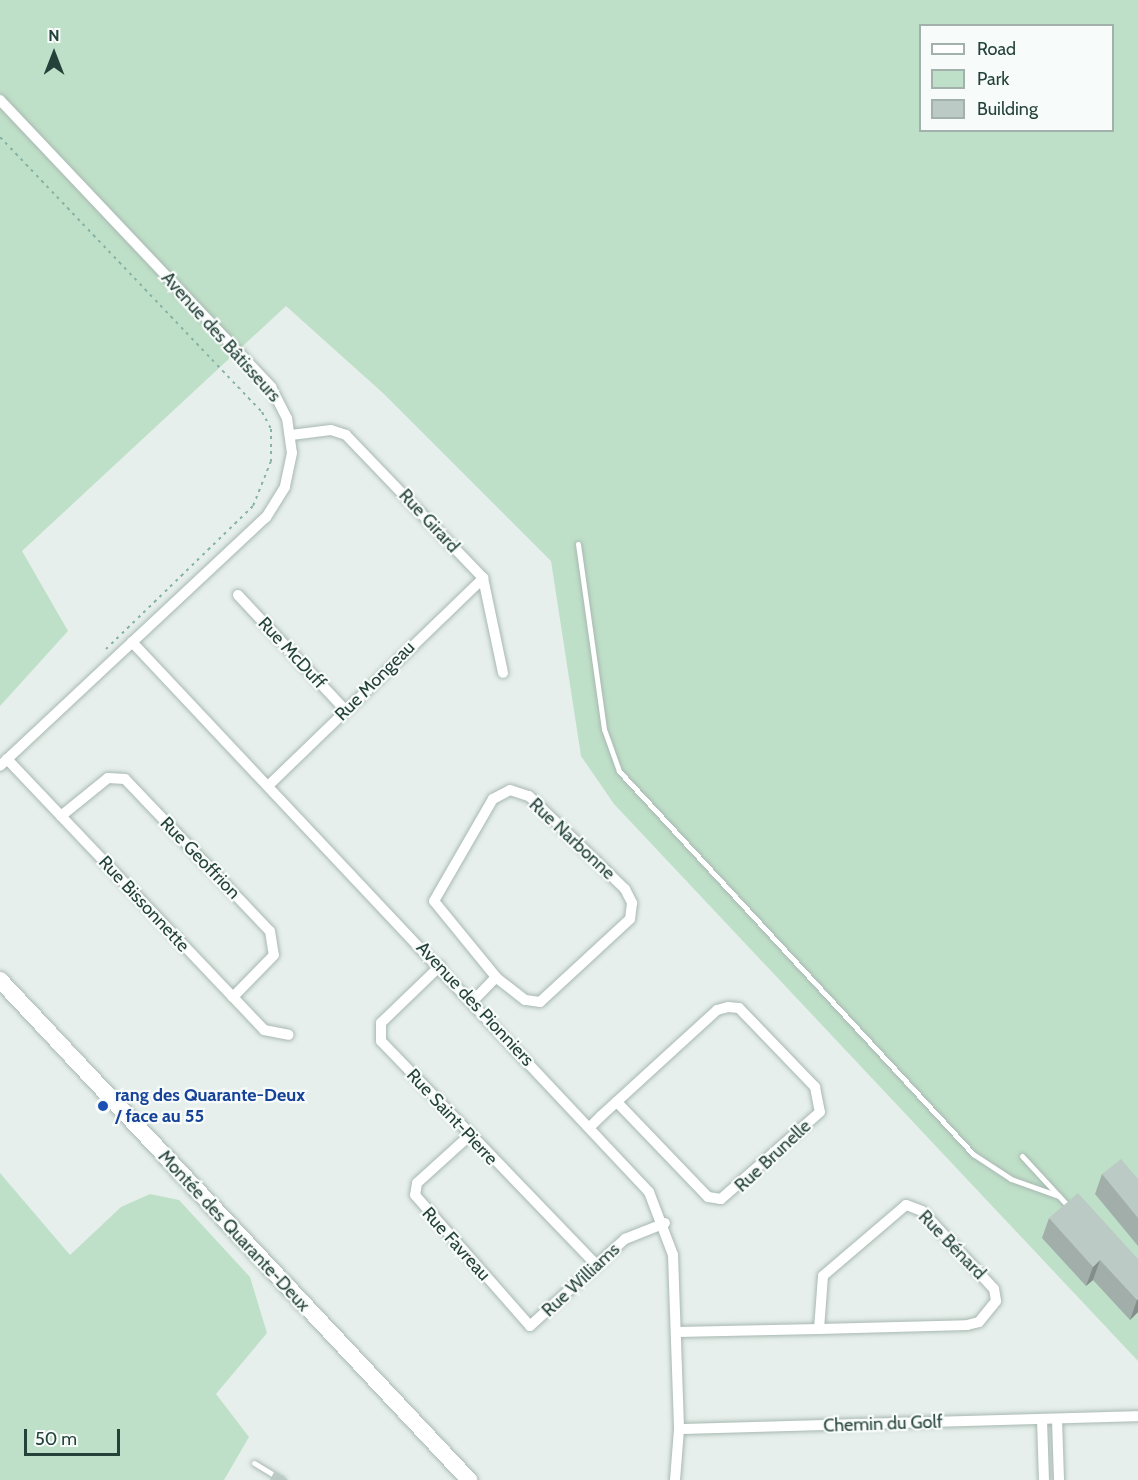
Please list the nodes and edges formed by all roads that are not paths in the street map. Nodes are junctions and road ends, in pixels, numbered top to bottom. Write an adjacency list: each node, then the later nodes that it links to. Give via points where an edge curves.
1 (0, 100): 2 (street, Avenue des Bâtisseurs, via 270,387)
2 (291, 435): 4 (street, Rue Girard, via 331,430 346,435); 6 (street, Avenue des Bâtisseurs, via 288,478 272,510)
3 (578, 544): 22 (lane, via 604,729 619,771 973,1154 1011,1179)
4 (483, 578): 7 (street); 8 (street, Rue Mongeau)
5 (238, 595): 8 (street, Rue McDuff)
6 (132, 642): 9 (street, Avenue des Bâtisseurs); 10 (street, Avenue des Pionniers)
7 (503, 673)
8 (346, 711): 10 (street, Rue Mongeau)
9 (4, 763): 11 (street, Rue Bissonnette)
10 (269, 785): 12 (street, Avenue des Pionniers)
11 (61, 816): 15 (street, Rue Bissonnette); 15 (street, Rue Geoffrion, via 106,780 124,779 270,931 274,956)
12 (440, 966): 16 (street, Avenue des Pionniers); 20 (street, Rue Saint-Pierre, via 383,1020 378,1035)
13 (496, 977): 13 (street, Rue Narbonne, via 434,901 493,799 510,790 529,796 626,889 632,903 630,920 540,1002 525,1000); 16 (street)
14 (0, 980): 35 (main road, Montée des Quarante-Deux)
15 (233, 997): 17 (street, Rue Bissonnette, via 264,1030)
16 (473, 1001): 19 (street, Avenue des Pionniers)
17 (289, 1035)
18 (617, 1102): 18 (street, Rue Brunelle, via 717,1010 728,1007 739,1008 815,1087 820,1112 721,1199 708,1197); 19 (street, Rue Brunelle)
19 (591, 1126): 24 (street, Avenue des Pionniers, via 643,1184)
20 (469, 1136): 25 (street, Rue Saint-Pierre); 26 (street, Rue Favreau, via 417,1183 415,1195)
21 (1022, 1156): 22 (lane)
22 (1059, 1196): 23 (lane)
23 (1074, 1212)
24 (665, 1223): 25 (street, Rue Williams, via 625,1239); 28 (street, Avenue des Pionniers, via 673,1255)
25 (595, 1263): 26 (street, Rue Williams, via 591,1272)
26 (530, 1326)
27 (819, 1329): 27 (street, Rue Bénard, via 967,1325 979,1322 996,1301 994,1289 922,1211 906,1205 824,1276); 28 (street, Rue Bénard)
28 (677, 1332): 32 (street, Avenue des Pionniers)
29 (1138, 1416): 30 (street, Chemin du Golf)
30 (1057, 1419): 31 (street, Chemin du Golf); 38 (street)
31 (1042, 1420): 32 (street, Chemin du Golf); 37 (street)
32 (679, 1429): 36 (street)
33 (254, 1463): 34 (lane)
34 (282, 1480)
35 (469, 1480)
36 (675, 1480)
37 (1044, 1480)
38 (1059, 1480)

